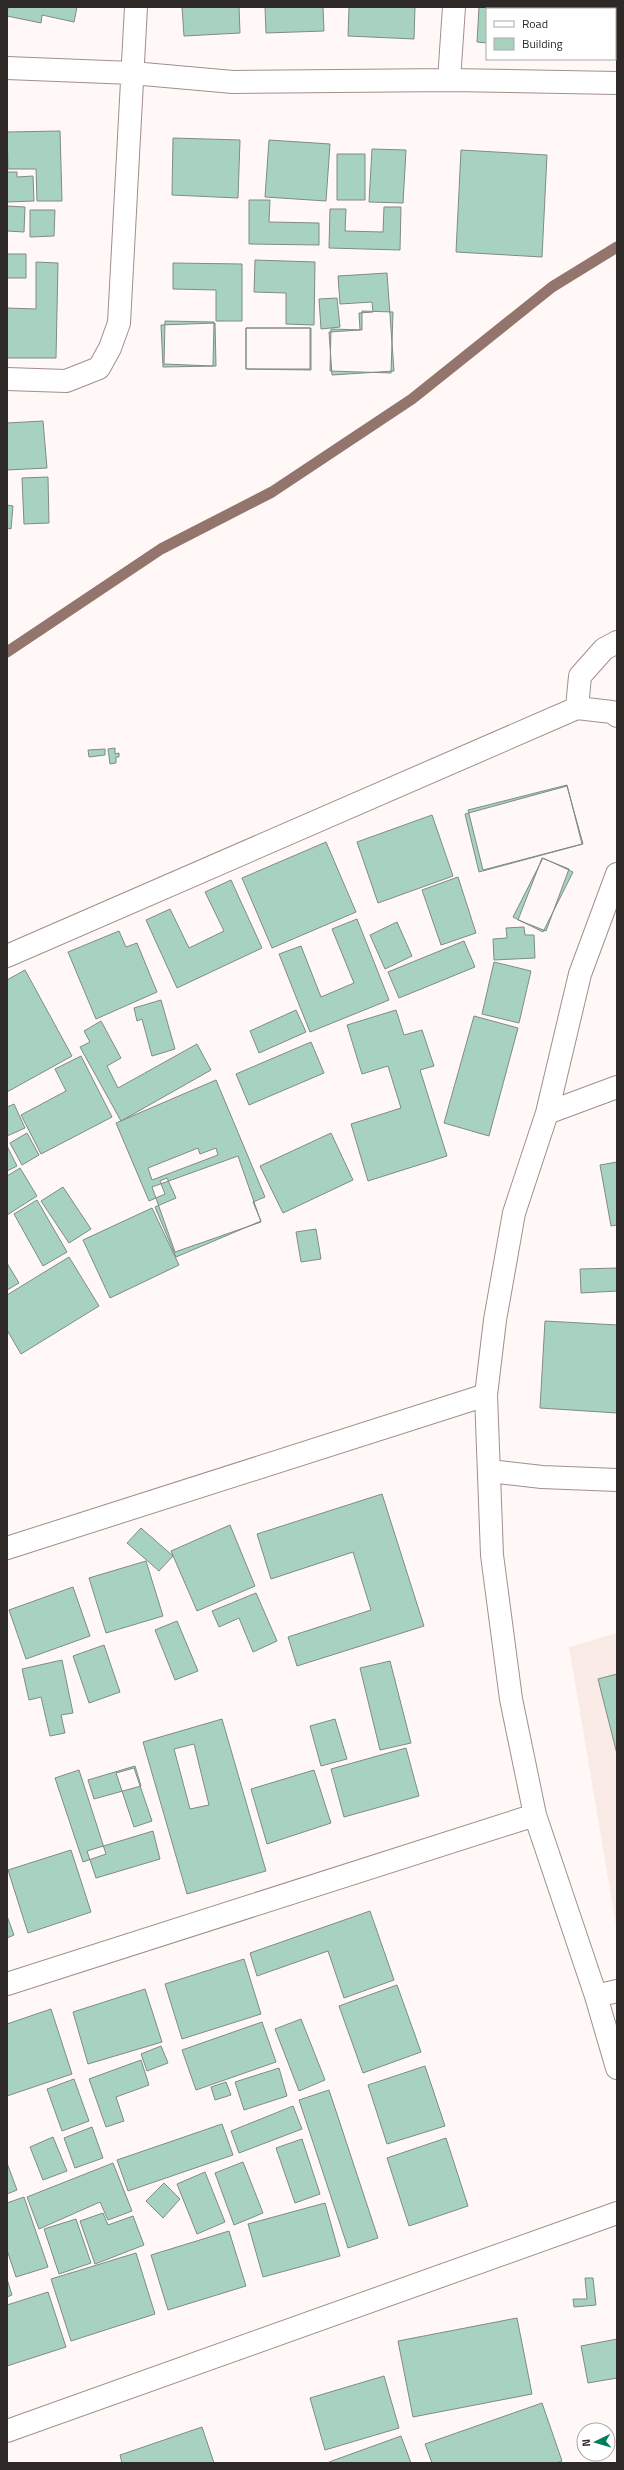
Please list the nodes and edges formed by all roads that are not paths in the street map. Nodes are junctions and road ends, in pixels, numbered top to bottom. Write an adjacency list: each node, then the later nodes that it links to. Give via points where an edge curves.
1 (136, 7): 4 (street)
2 (454, 7): 5 (street)
3 (7, 68): 4 (street)
4 (132, 73): 5 (street, via 233,82); 7 (street, via 119,323 110,348 99,368 66,382)
5 (449, 80): 6 (street)
6 (617, 83)
7 (7, 379)
8 (617, 642): 9 (street, via 604,648 580,676)
9 (577, 708): 10 (street, via 612,712); 12 (street)
10 (617, 716)
11 (617, 874): 14 (street, via 580,974)
12 (7, 956)
13 (617, 1087): 14 (street)
14 (548, 1113): 15 (street, via 514,1213 495,1320)
15 (486, 1395): 16 (street); 18 (street)
16 (489, 1471): 17 (street, via 542,1477); 19 (street, via 492,1555 498,1617 511,1699)
17 (617, 1480)
18 (7, 1548)
19 (535, 1815): 20 (street); 21 (street)
20 (7, 1984)
21 (607, 1993): 22 (street)
22 (617, 2068)
23 (617, 2213): 24 (street)
24 (7, 2431)

